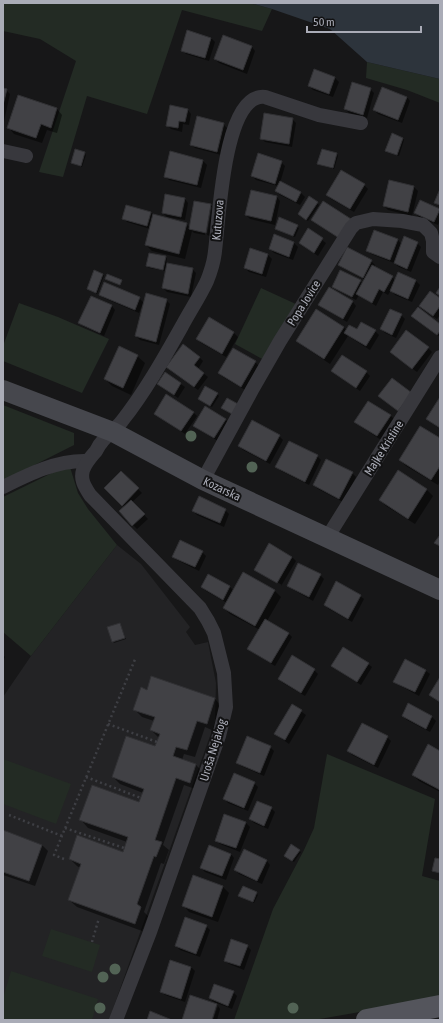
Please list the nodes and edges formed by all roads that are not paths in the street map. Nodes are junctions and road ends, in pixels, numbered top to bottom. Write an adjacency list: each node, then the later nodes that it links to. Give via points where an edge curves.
1 (361, 123): 7 (street, Kutuzova, via 318,116 265,97 258,96 247,104 238,116 226,157 215,251 206,282 162,362)
2 (3, 150): 3 (street)
3 (26, 156)
4 (440, 257): 9 (street, Popa Jovice, via 433,252 431,233 422,225 373,219 356,223 280,341)
5 (440, 357): 11 (street, Majke Kristine)
6 (3, 390): 7 (main road, Kozarska)
7 (113, 432): 8 (street, Uroša Nejakog); 9 (main road, Kozarska)
8 (87, 461): 10 (street, via 73,460 60,463); 14 (street, Uroša Nejakog, via 82,476 90,495 200,608 208,621 220,653 226,707 219,736)
9 (203, 480): 11 (main road, Kozarska)
10 (3, 487)
11 (327, 538): 12 (main road, Kozarska)
12 (440, 590)
13 (440, 1006): 15 (main road)
14 (116, 1020)
15 (368, 1020)

